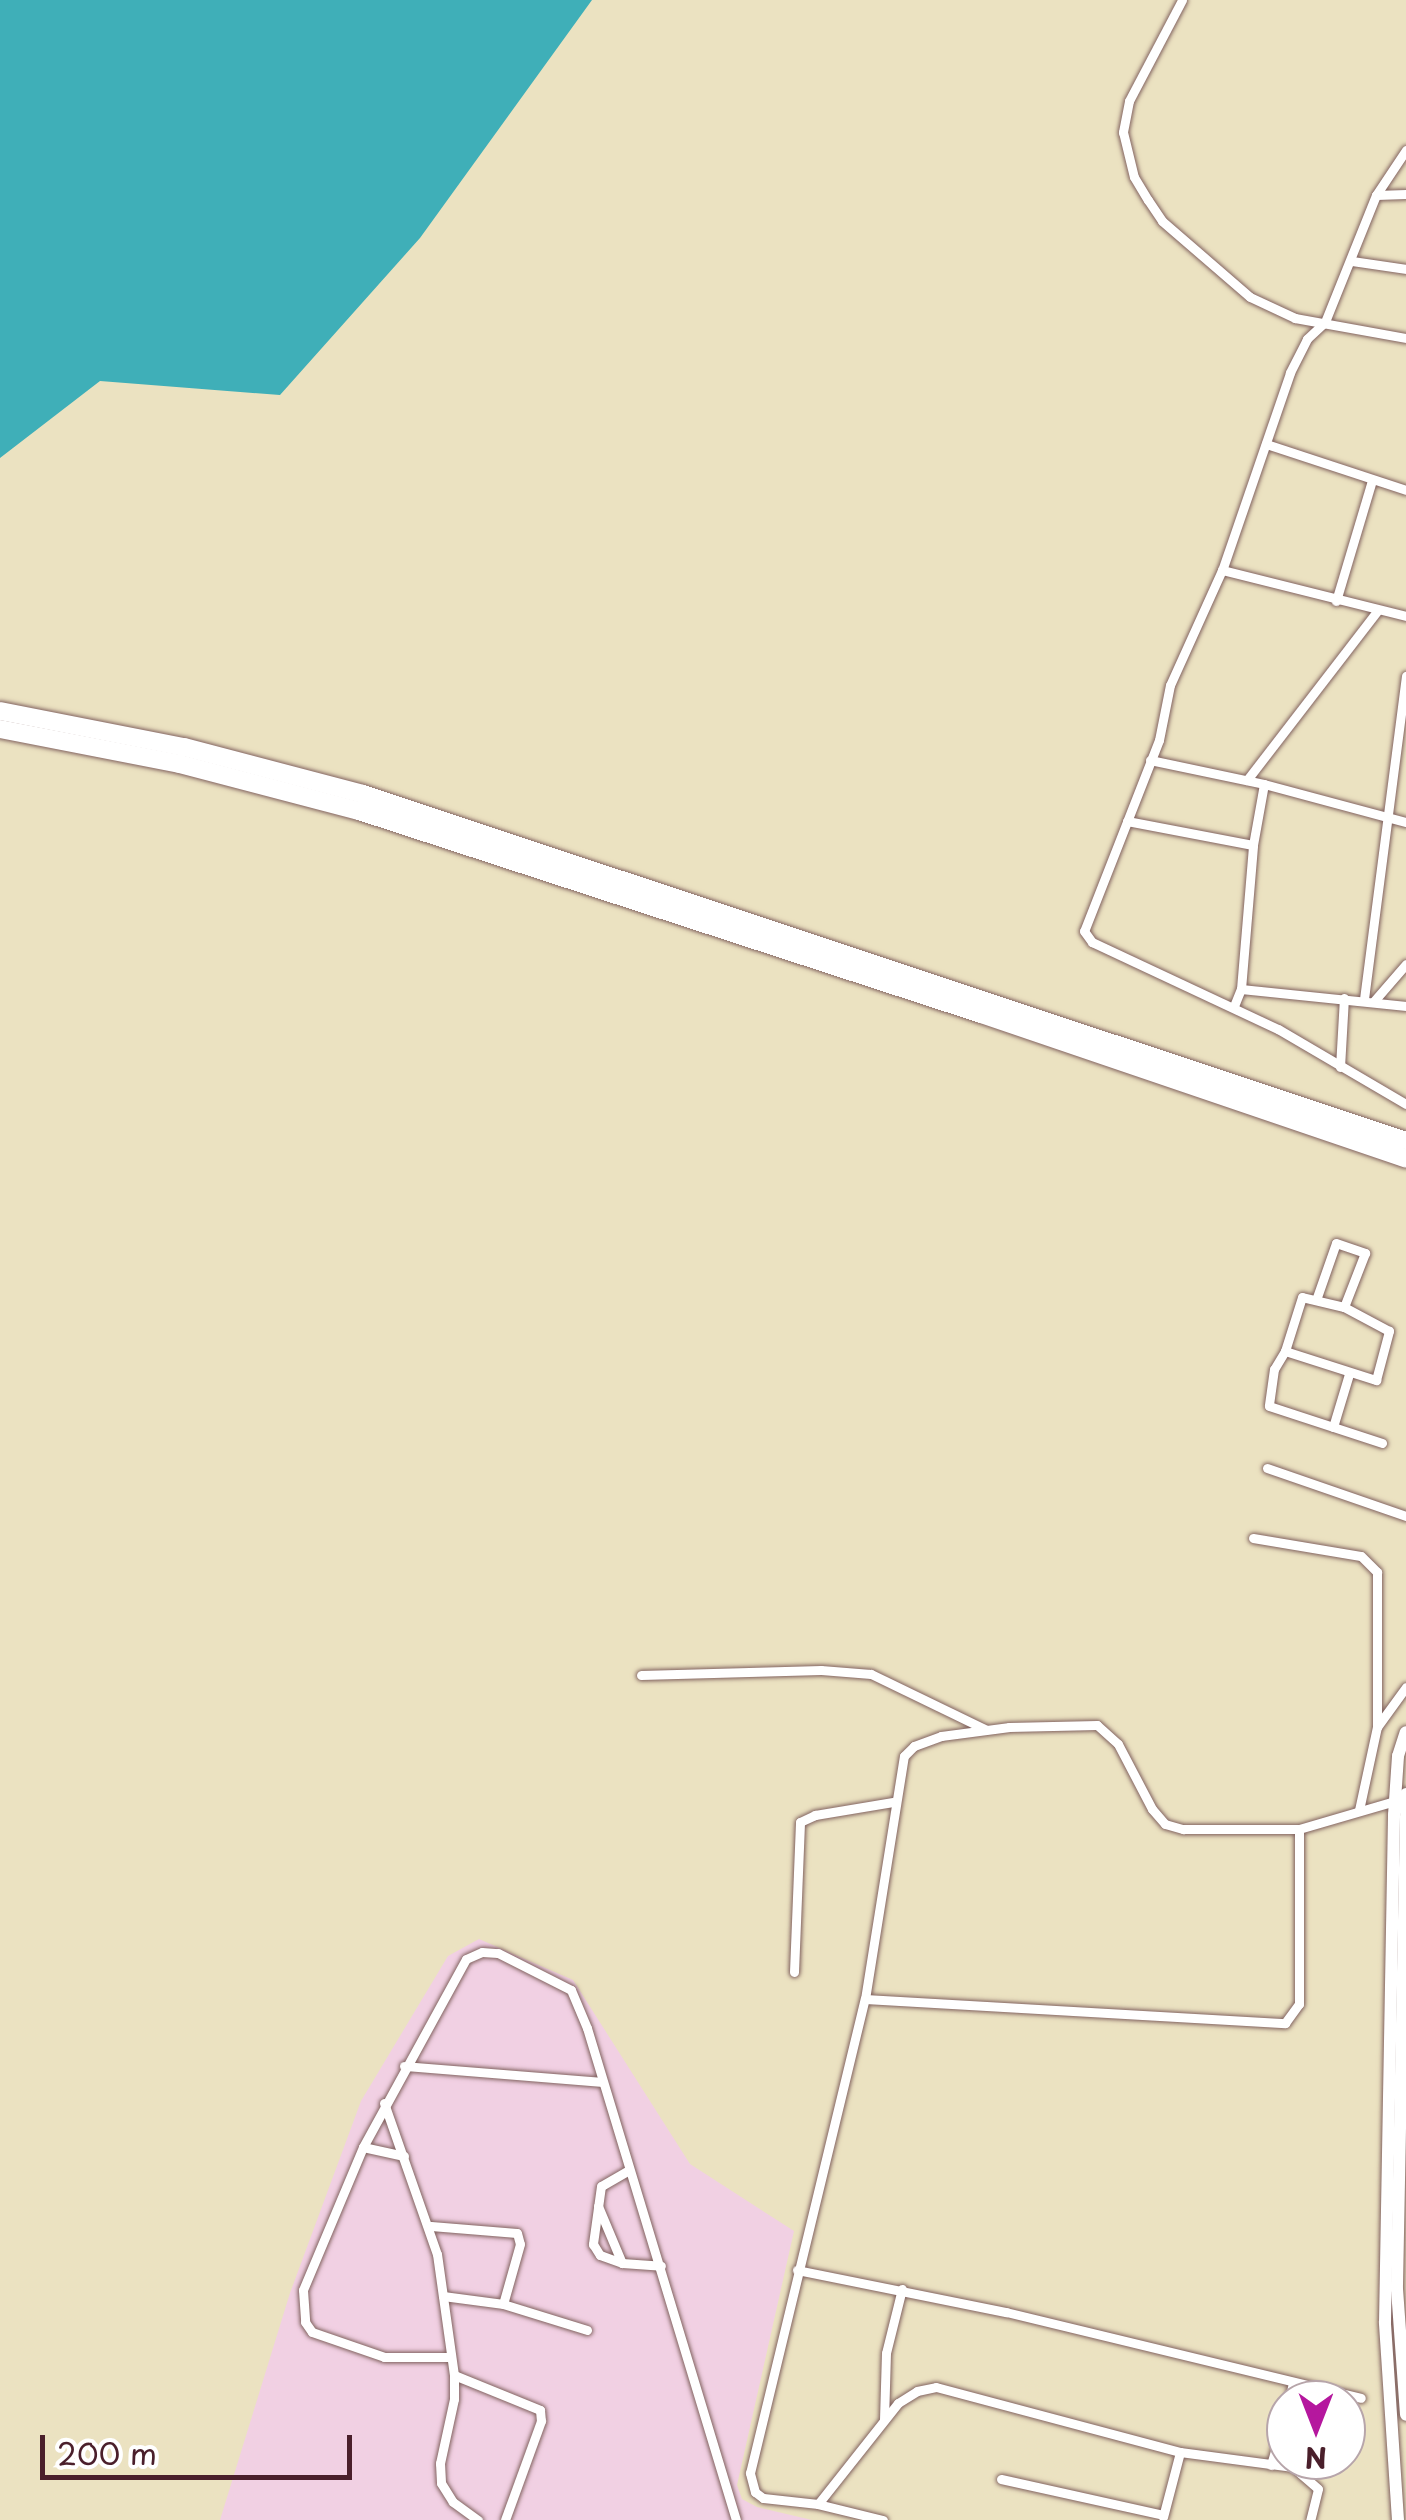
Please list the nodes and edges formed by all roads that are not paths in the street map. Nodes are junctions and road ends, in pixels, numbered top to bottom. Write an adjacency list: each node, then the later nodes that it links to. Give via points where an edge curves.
1 (1182, 0): 7 (street, via 1128,101 1123,132 1134,177 1162,221 1250,297 1294,318)
2 (1406, 150): 4 (street)
3 (1406, 194): 4 (street)
4 (1376, 195): 5 (street)
5 (1352, 261): 6 (street); 7 (street)
6 (1406, 269)
7 (1325, 322): 8 (street); 9 (street, via 1300,351)
8 (1406, 338)
9 (1266, 444): 10 (street); 12 (street)
10 (1372, 480): 11 (street); 13 (street)
11 (1406, 490)
12 (1222, 570): 13 (street); 19 (street, via 1170,686)
13 (1336, 600): 14 (street)
14 (1377, 611): 15 (street); 20 (street)
15 (1406, 616)
16 (1406, 676): 22 (street)
17 (0, 711): 34 (highway, via 184,746 363,794)
18 (0, 729): 35 (highway, via 180,764 359,812)
19 (1150, 760): 20 (street); 23 (street)
20 (1247, 780): 21 (street)
21 (1264, 784): 22 (street); 25 (street)
22 (1386, 817): 24 (street); 29 (street)
23 (1127, 821): 25 (street); 30 (street, via 1086,916 1086,936)
24 (1406, 822)
25 (1253, 845): 27 (street)
26 (1406, 964): 29 (street)
27 (1241, 989): 28 (street); 30 (street)
28 (1344, 998): 29 (street); 32 (street)
29 (1369, 1000): 31 (street)
30 (1234, 1006): 32 (street)
31 (1406, 1006)
32 (1340, 1066): 33 (street)
33 (1406, 1104)
34 (1406, 1141)
35 (1406, 1160)
36 (1316, 1300): 37 (street); 37 (street, via 1336,1243 1365,1253); 38 (street, via 1302,1297)
37 (1344, 1307): 39 (street, via 1390,1331 1376,1380)
38 (1285, 1351): 39 (street); 40 (street, via 1274,1368 1269,1406)
39 (1349, 1374): 40 (street)
40 (1333, 1426): 41 (street)
41 (1382, 1442)
42 (1267, 1468): 43 (street)
43 (1406, 1516)
44 (1253, 1538): 47 (street, via 1361,1556 1377,1572)
45 (640, 1675): 48 (street, via 871,1674)
46 (1406, 1688): 47 (street)
47 (1377, 1727): 52 (street)
48 (987, 1730): 51 (street, via 914,1746 900,1766); 54 (street, via 1097,1725 1118,1744 1165,1824)
49 (1406, 1732): 50 (main road, via 1398,1756)
50 (1403, 1798): 52 (street); 53 (main road); 89 (main road, via 1386,2322)
51 (894, 1802): 55 (street, via 800,1822); 56 (street)
52 (1359, 1810): 54 (street)
53 (1406, 1815): 70 (main road)
54 (1299, 1829): 56 (street, via 1299,2004 1285,2024)
55 (794, 1972)
56 (865, 1999): 67 (street)
57 (404, 2066): 58 (street); 58 (street, via 466,1959 490,1951 572,1990); 59 (street)
58 (602, 2082): 62 (street)
59 (384, 2103): 60 (street); 61 (street)
60 (363, 2146): 61 (street); 73 (street, via 301,2312 312,2332 384,2358)
61 (404, 2156): 64 (street)
62 (629, 2170): 63 (street, via 604,2182); 66 (street)
63 (598, 2206): 65 (street); 65 (street, via 595,2251)
64 (431, 2226): 69 (street); 71 (street, via 518,2233)
65 (622, 2263): 66 (street)
66 (660, 2266): 86 (street)
67 (797, 2270): 68 (street); 82 (street, via 750,2473 762,2498)
68 (902, 2290): 75 (street); 77 (street, via 886,2353)
69 (443, 2296): 71 (street); 73 (street)
70 (1402, 2299): 76 (main road)
71 (504, 2304): 72 (street)
72 (588, 2330)
73 (451, 2357): 74 (street)
74 (454, 2375): 84 (street, via 441,2484); 85 (street, via 540,2410)
75 (1275, 2380)
76 (1406, 2415)
77 (884, 2423): 78 (street, via 898,2403 936,2387); 82 (street)
78 (1180, 2452): 79 (street); 83 (street)
79 (1266, 2464)
80 (1001, 2478): 83 (street)
81 (1311, 2480): 88 (street, via 1317,2501)
82 (818, 2504): 87 (street)
83 (1163, 2518)
84 (478, 2520)
85 (505, 2520)
86 (736, 2520)
87 (883, 2520)
88 (1310, 2520)
89 (1398, 2520)

